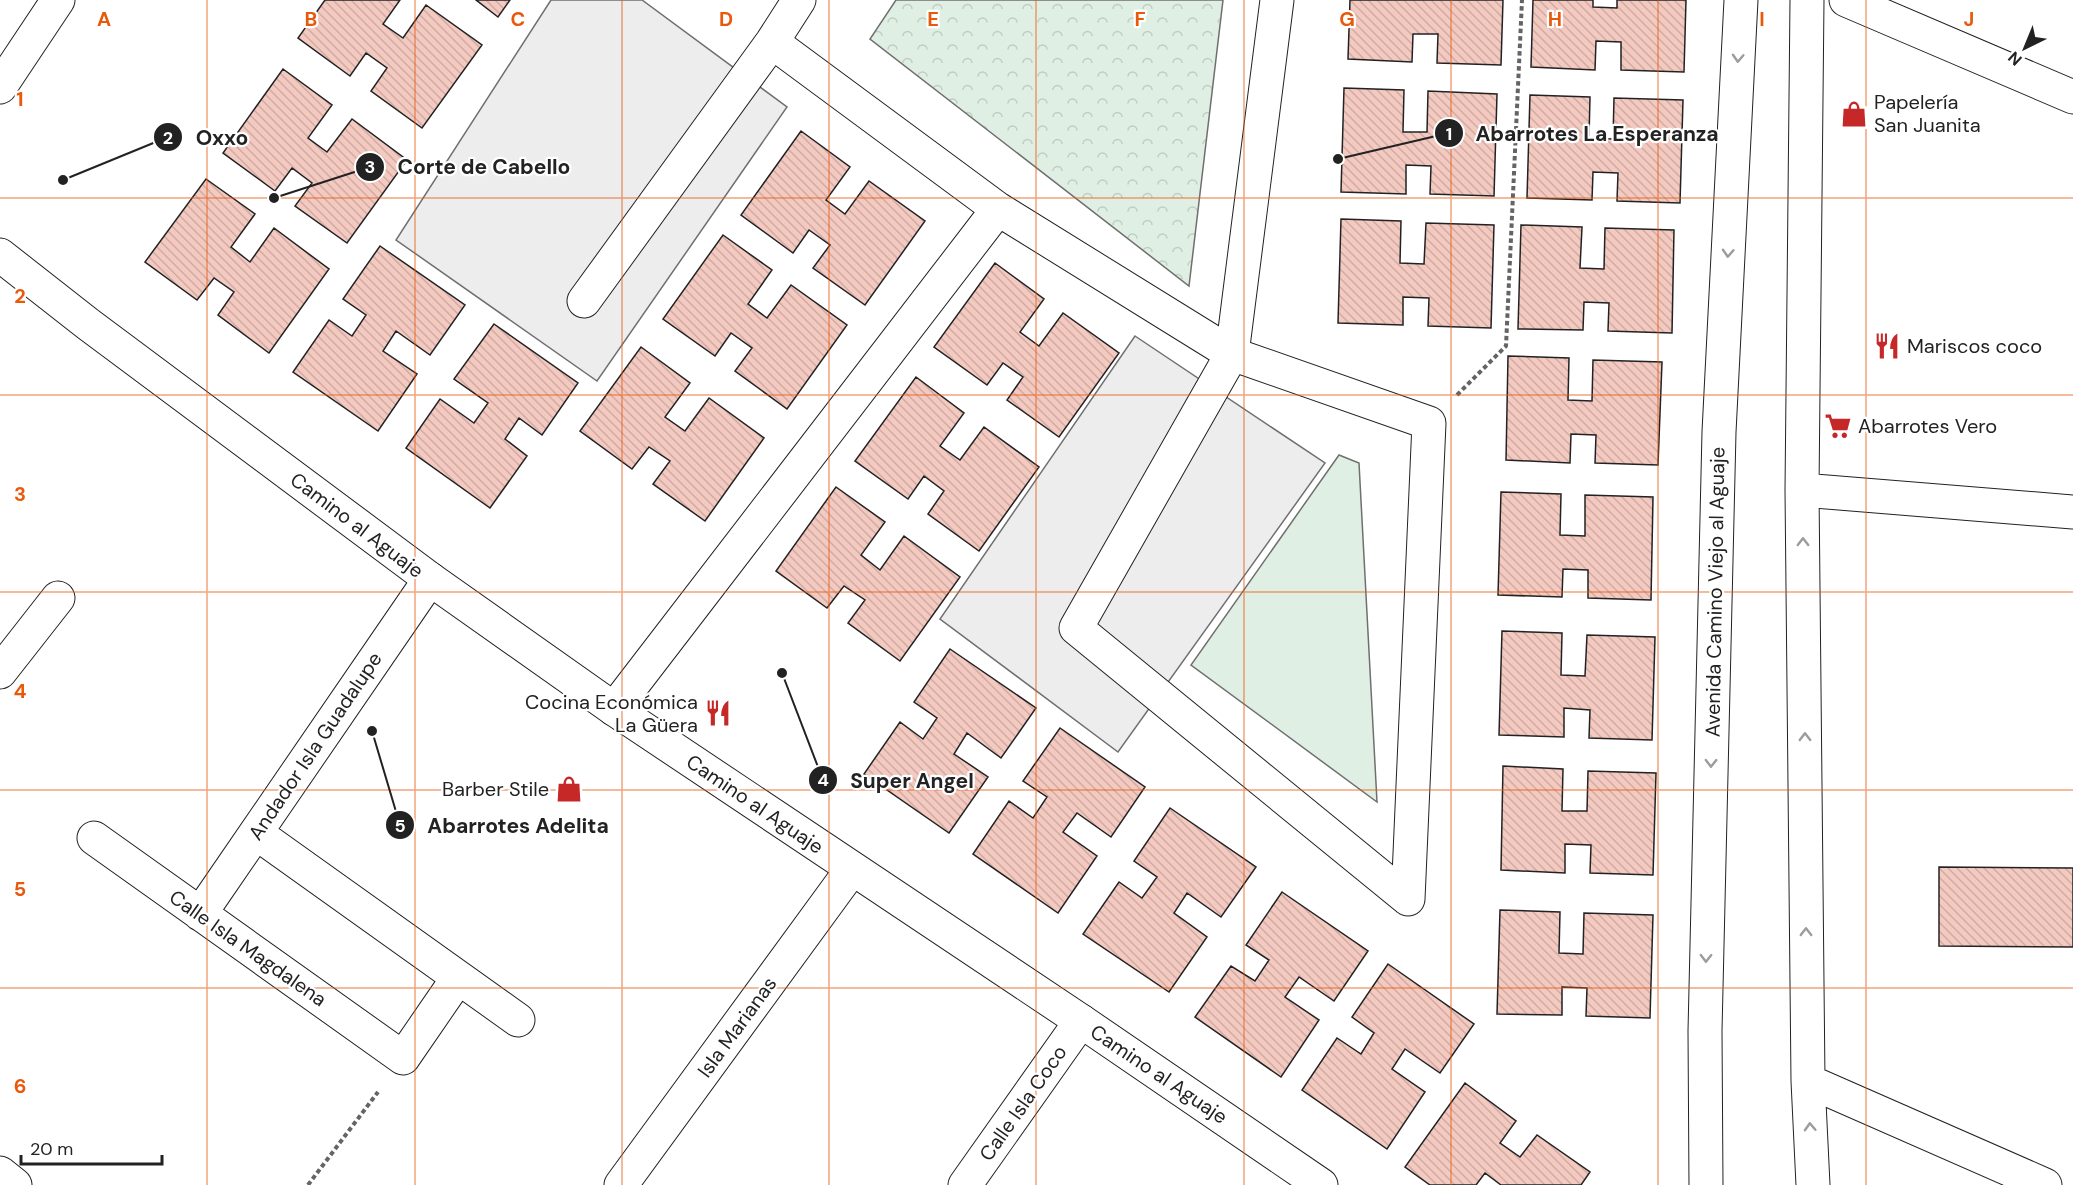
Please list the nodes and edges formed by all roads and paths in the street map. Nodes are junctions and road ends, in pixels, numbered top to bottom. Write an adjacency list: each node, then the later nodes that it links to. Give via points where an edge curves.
1 (58, 0): 9 (street)
2 (799, 0): 8 (street)
3 (1277, 0): 14 (street)
4 (1522, 0): 15 (path, via 1506,346)
5 (1741, 0): 37 (street, Avenida Camino Viejo al Aguaje, one-way to 37, via 1719,432 1705,1031)
6 (1807, 0): 16 (street)
7 (1846, 0): 10 (street)
8 (772, 42): 11 (street); 13 (street)
9 (0, 87)
10 (2073, 98)
11 (998, 209): 14 (street); 21 (street)
12 (0, 255): 18 (street, Camino al Aguaje)
13 (584, 301)
14 (1232, 354): 15 (street); 15 (street, via 1076,628 1408,899)
15 (1429, 423)
16 (1802, 490): 17 (street); 30 (street, one-way to 16)
17 (2073, 512)
18 (430, 579): 21 (street, Camino al Aguaje); 22 (street, Andador Isla Guadalupe)
19 (58, 598): 20 (street)
20 (2, 664)
21 (614, 709): 24 (street, Camino al Aguaje)
22 (256, 833): 25 (street, Andador Isla Guadalupe); 26 (street)
23 (94, 838): 25 (street, Calle Isla Magdalena)
24 (852, 869): 28 (street, Camino al Aguaje); 35 (street, Isla Marianas)
25 (200, 914): 29 (street, Calle Isla Magdalena)
26 (458, 978): 27 (street); 29 (street)
27 (518, 1020)
28 (1081, 1021): 32 (street, Camino al Aguaje); 36 (street, Calle Isla Coco)
29 (403, 1058): 34 (path)
30 (1808, 1081): 38 (street, one-way to 30); 39 (street)
31 (0, 1173): 33 (street)
32 (1309, 1182)
33 (15, 1185)
34 (308, 1185)
35 (621, 1185)
36 (964, 1185)
37 (1706, 1185)
38 (1813, 1185)
39 (2044, 1185)

